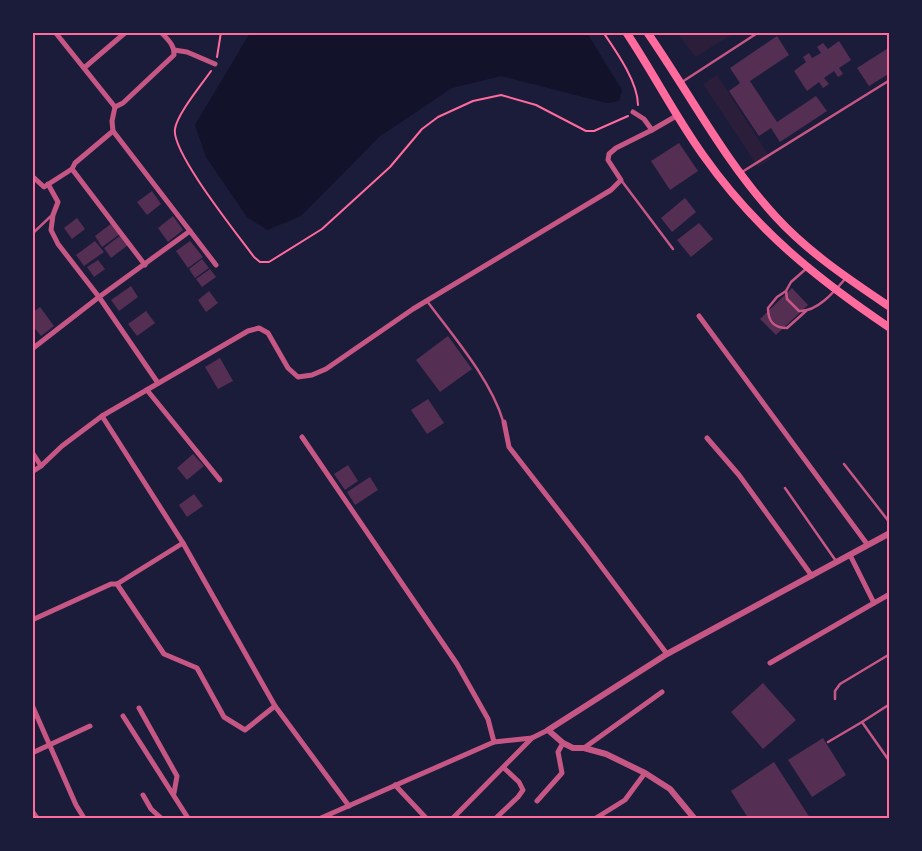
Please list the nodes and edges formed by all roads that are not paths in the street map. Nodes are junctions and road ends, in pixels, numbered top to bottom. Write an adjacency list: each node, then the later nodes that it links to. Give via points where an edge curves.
1 (55, 32): 9 (street)
2 (126, 32): 9 (street)
3 (161, 32): 7 (street)
4 (626, 32): 14 (main road)
5 (648, 32): 11 (main road)
6 (759, 32): 11 (lane)
7 (174, 50): 8 (street); 12 (street, via 174,55 162,67 123,104)
8 (215, 64)
9 (84, 68): 12 (street)
10 (890, 80): 18 (lane)
11 (680, 83): 18 (main road)
12 (115, 107): 16 (street)
13 (633, 112): 15 (street)
14 (678, 115): 15 (street); 28 (main road, via 726,186 770,235)
15 (652, 130): 20 (street, via 609,154 608,160)
16 (113, 131): 17 (street); 23 (street)
17 (72, 169): 21 (street); 26 (street)
18 (740, 174): 29 (main road, via 777,218)
19 (32, 176): 21 (street, via 44,187)
20 (621, 180): 25 (lane); 33 (street, via 604,195)
21 (48, 184): 22 (street, via 58,202)
22 (52, 216): 24 (lane); 32 (street, via 51,230 58,244)
23 (190, 232): 26 (street); 27 (street)
24 (32, 234)
25 (673, 250)
26 (145, 265): 32 (street)
27 (216, 265)
28 (807, 268): 30 (main road); 31 (lane)
29 (846, 278): 30 (lane); 34 (main road)
30 (836, 290): 35 (lane); 37 (main road)
31 (786, 291): 35 (lane, via 787,299 799,310); 35 (lane, via 768,308 768,318 772,323 787,328)
32 (99, 296): 38 (street); 39 (street)
33 (427, 301): 39 (street, via 312,375 298,377 288,368 268,333 259,328 248,331); 42 (lane, via 498,404)
34 (890, 308)
35 (806, 311)
36 (699, 316): 54 (street)
37 (890, 328)
38 (32, 349)
39 (158, 383): 40 (street)
40 (147, 390): 41 (street); 49 (street)
41 (102, 416): 47 (street); 53 (street)
42 (504, 422): 62 (street, via 509,447)
43 (302, 437): 76 (street, via 457,664 488,719)
44 (707, 438): 57 (street, via 739,475)
45 (32, 452): 47 (street)
46 (844, 464): 51 (lane)
47 (41, 466): 48 (street)
48 (32, 472)
49 (220, 480)
50 (785, 488): 56 (lane)
51 (890, 523)
52 (890, 533): 54 (street)
53 (184, 543): 58 (street); 69 (street)
54 (867, 544): 55 (street)
55 (850, 555): 56 (street); 60 (street)
56 (837, 562): 57 (street)
57 (812, 576): 62 (street)
58 (117, 584): 61 (street); 69 (street, via 164,654 197,668 224,717 245,730)
59 (890, 594): 60 (street)
60 (874, 603): 64 (street)
61 (32, 620)
62 (667, 654): 74 (street)
63 (890, 654): 66 (lane, via 840,684 835,691)
64 (770, 663)
65 (662, 692): 80 (street)
66 (835, 700)
67 (890, 704): 72 (lane)
68 (32, 705): 79 (street)
69 (275, 706): 89 (street)
70 (139, 708): 86 (street, via 177,776)
71 (123, 716): 86 (street)
72 (862, 722): 77 (lane); 82 (lane)
73 (90, 726): 79 (street)
74 (548, 730): 75 (street); 78 (street)
75 (532, 738): 76 (street); 83 (street)
76 (494, 742): 85 (street)
77 (828, 742)
78 (563, 744): 80 (street); 88 (street, via 558,752 562,773)
79 (50, 745): 81 (street); 92 (street)
80 (584, 748): 84 (street, via 606,754)
81 (32, 753)
82 (890, 762)
83 (504, 768): 97 (street); 98 (street, via 523,790)
84 (645, 773): 99 (street, via 625,800); 100 (street, via 670,789)
85 (395, 785): 89 (street); 96 (street)
86 (174, 794): 94 (street)
87 (144, 795): 93 (street, via 151,809)
88 (537, 801)
89 (348, 806): 95 (street)
90 (32, 811): 91 (street)
91 (37, 818)
92 (84, 818)
93 (161, 818)
94 (188, 818)
95 (321, 818)
96 (426, 818)
97 (452, 818)
98 (496, 818)
99 (596, 818)
100 (694, 818)

